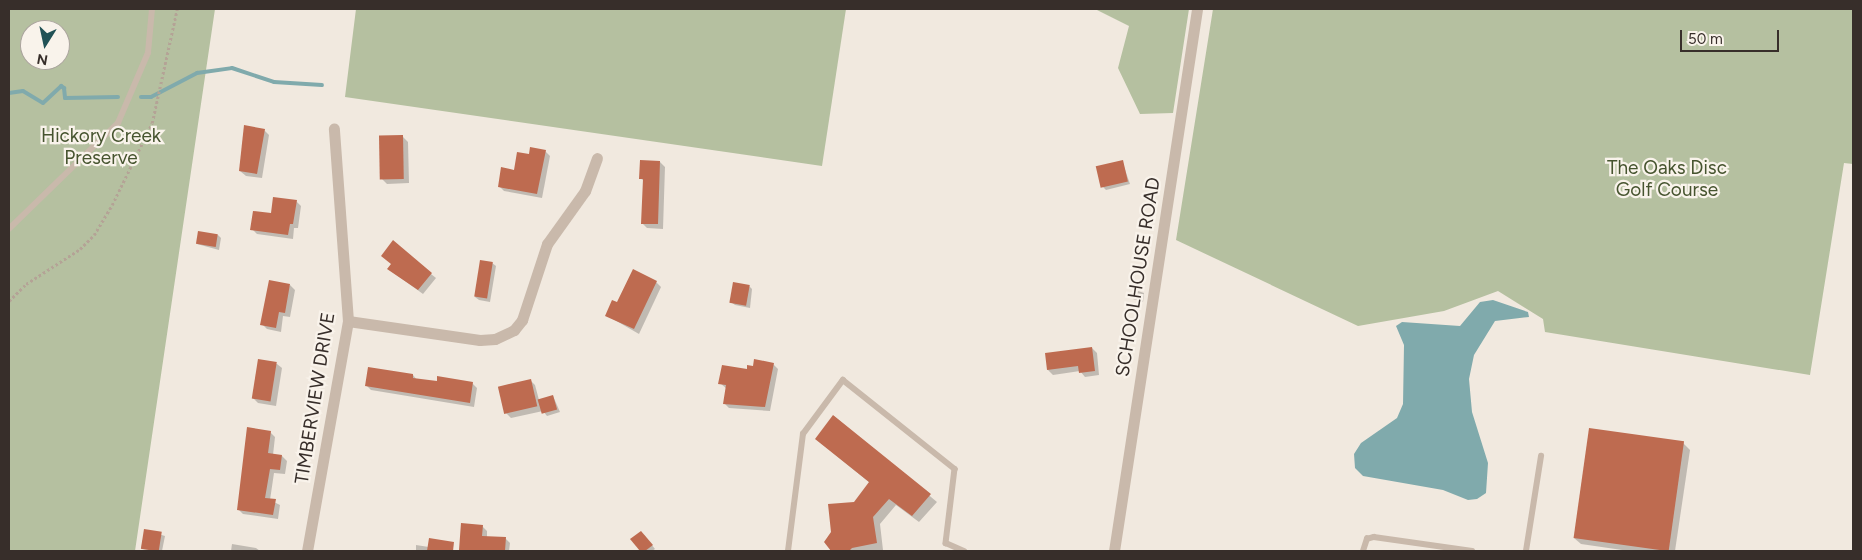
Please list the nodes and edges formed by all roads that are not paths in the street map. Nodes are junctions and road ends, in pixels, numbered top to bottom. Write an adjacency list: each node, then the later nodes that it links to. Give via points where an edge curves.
1 (152, 9): 5 (lane, via 148,54 118,123)
2 (1197, 9): 11 (street, SCHOOLHOUSE ROAD)
3 (334, 130): 6 (street, TIMBERVIEW DRIVE)
4 (597, 158): 6 (street, via 585,191 547,244 522,320 506,335 480,340)
5 (9, 229)
6 (348, 321): 8 (street, TIMBERVIEW DRIVE)
7 (1542, 456): 14 (lane)
8 (307, 551)
9 (788, 551): 10 (lane, via 803,434 842,380 955,469 946,543)
10 (964, 551)
11 (1114, 551)
12 (1363, 551): 13 (lane, via 1367,539 1374,537)
13 (1472, 551)
14 (1526, 551)

